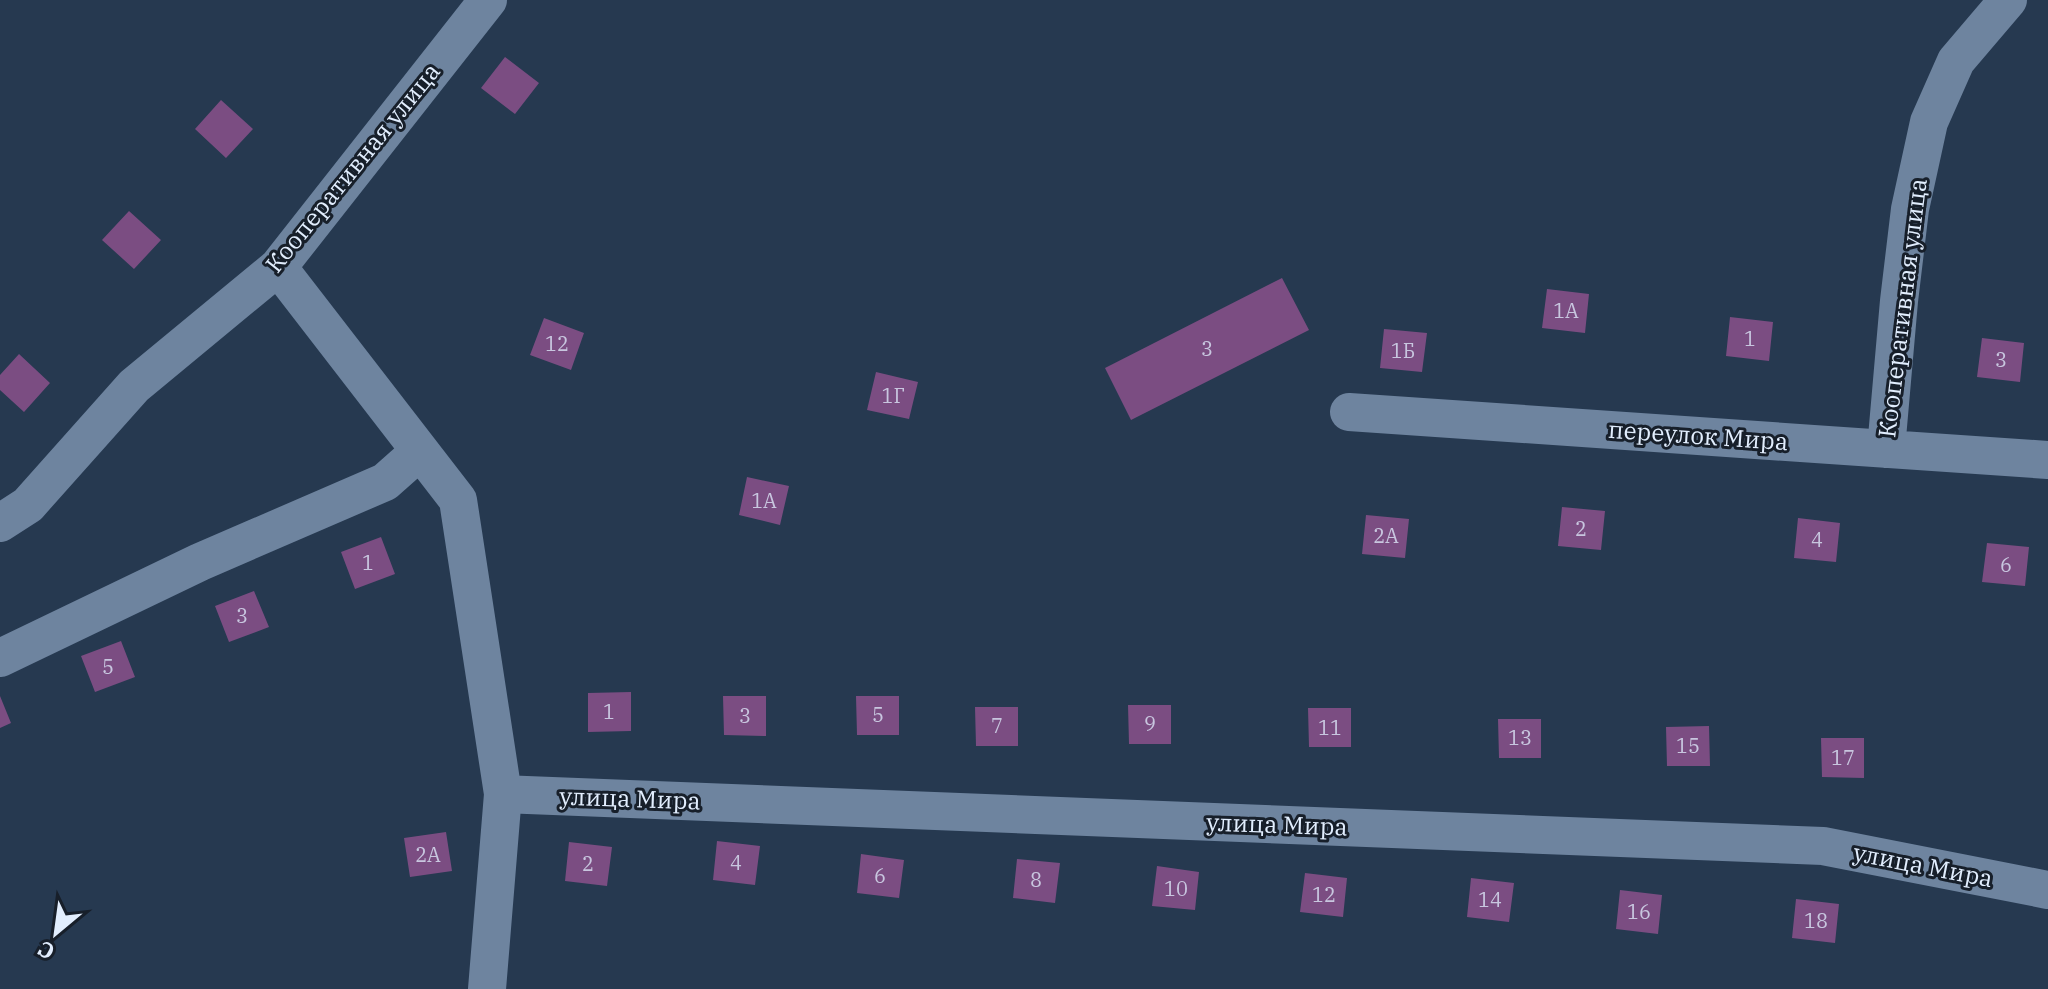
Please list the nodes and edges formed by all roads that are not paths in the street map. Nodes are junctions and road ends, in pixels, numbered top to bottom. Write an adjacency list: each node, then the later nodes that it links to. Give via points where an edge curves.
1 (488, 0): 3 (street, Кооперативная улица)
2 (2008, 0): 5 (street, Кооперативная улица, via 1956,61 1929,122 1910,209)
3 (278, 267): 6 (street); 8 (street, Кооперативная улица, via 134,386 28,505)
4 (1349, 412): 5 (street, переулок Мира)
5 (1886, 449): 7 (street, переулок Мира)
6 (420, 451): 9 (street, via 385,482 200,562); 10 (street, via 458,500)
7 (2048, 460)
8 (0, 523)
9 (0, 658)
10 (503, 794): 11 (street, улица Мира, via 1823,846); 12 (street)
11 (2048, 890)
12 (487, 989)

